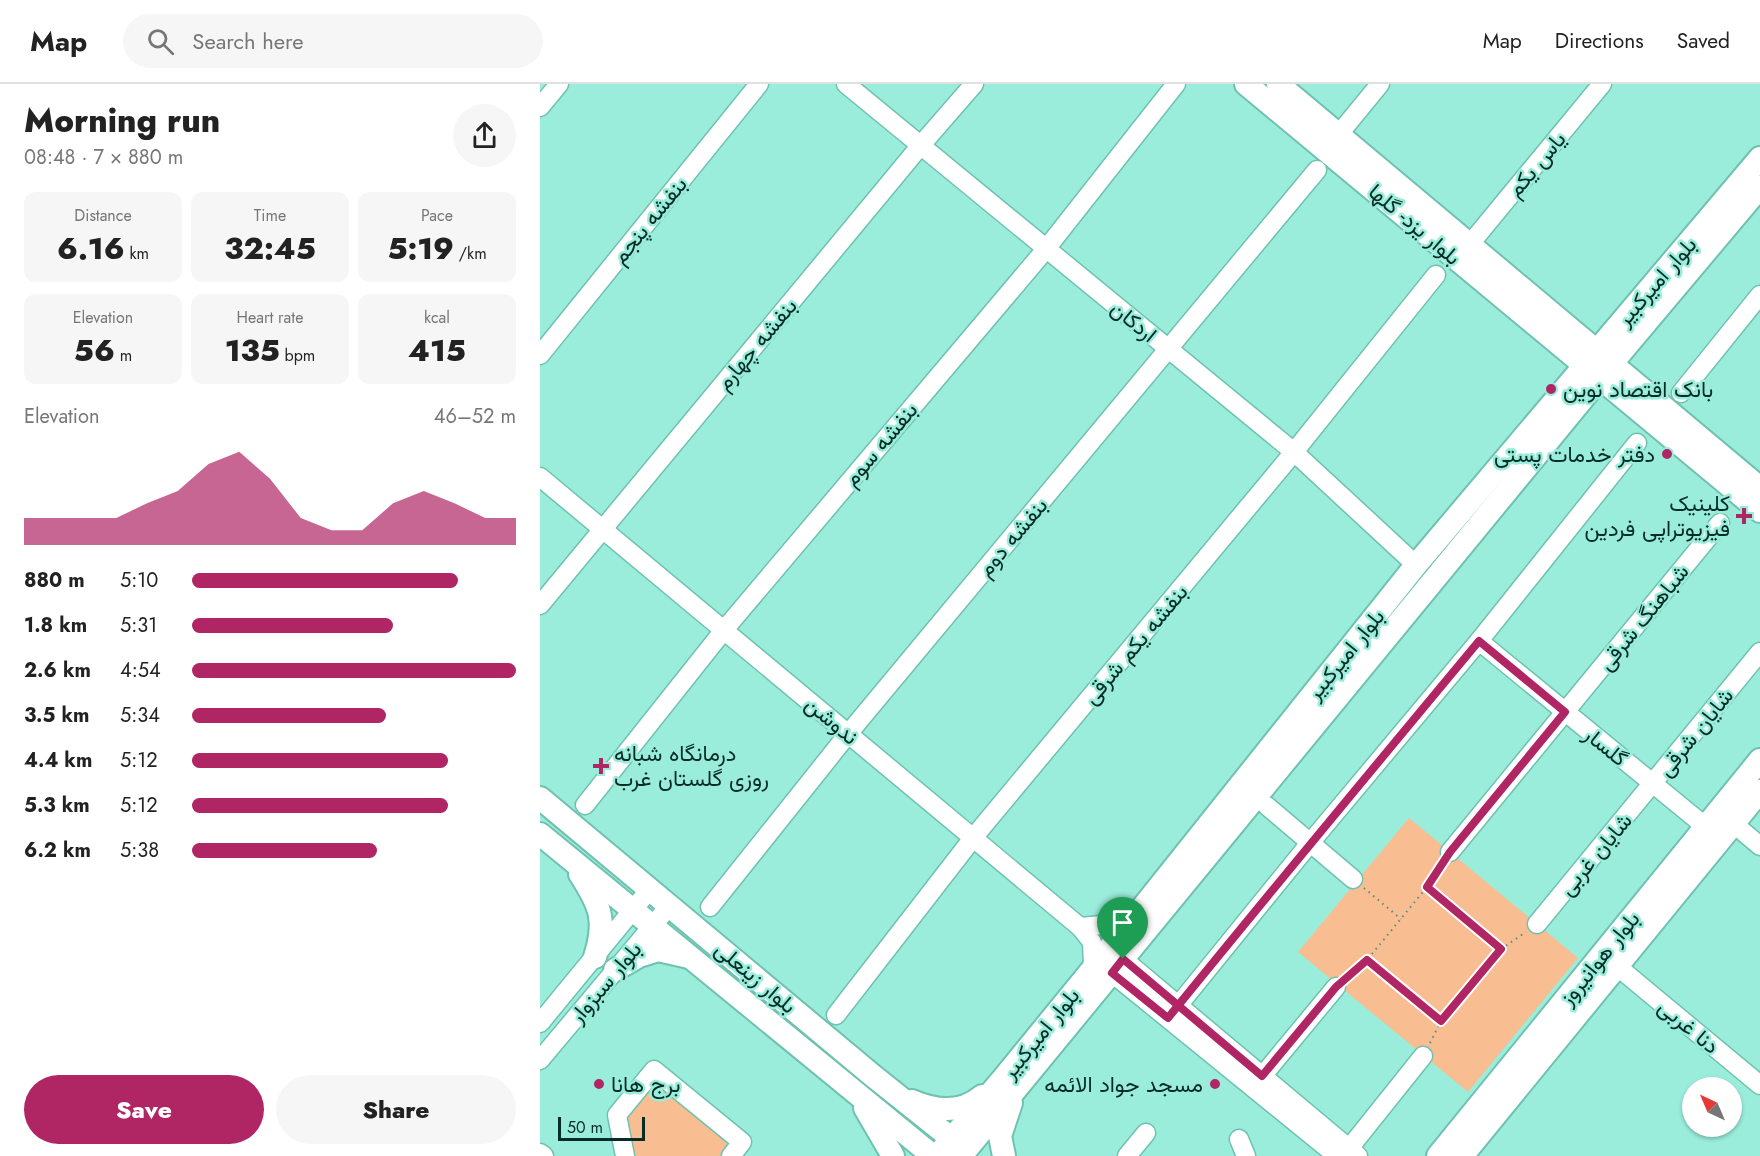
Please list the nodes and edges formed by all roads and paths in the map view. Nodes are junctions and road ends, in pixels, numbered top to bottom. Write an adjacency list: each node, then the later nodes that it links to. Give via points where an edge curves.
1 (559, 84): 10 (street)
2 (759, 84): 21 (street, بنفشه پنجم)
3 (846, 84): 12 (street, اردکان)
4 (974, 84): 12 (street, بنفشه چهارم)
5 (1176, 84): 17 (street, بنفشه سوم)
6 (1246, 84): 22 (main road, بلوار یزد- گلها)
7 (1278, 84): 11 (main road, بلوار یزد- گلها)
8 (1380, 84): 11 (street)
9 (1602, 84): 16 (street, یاس یکم)
10 (540, 107)
11 (1339, 134): 16 (main road, بلوار یزد- گلها)
12 (921, 146): 17 (street, اردکان); 30 (street, بنفشه چهارم)
13 (1760, 158): 22 (main road, بلوار امیرکبیر)
14 (1317, 170): 20 (street, بنفشه دوم)
15 (1760, 188): 22 (main road, بلوار امیرکبیر)
16 (1470, 244): 22 (main road, بلوار یزد- گلها)
17 (1046, 249): 20 (street, اردکان); 33 (street, بنفشه سوم)
18 (1436, 275): 25 (street, بنفشه یکم شرقی)
19 (1760, 296): 23 (street)
20 (1168, 349): 25 (street, اردکان); 37 (street, بنفشه دوم)
21 (540, 355)
22 (1598, 364): 27 (main road, بلوار یزد- گلها); 28 (main road, بلوار یزد- گلها); 31 (main road, بلوار امیرکبیر); 67 (main road, بلوار امیرکبیر)
23 (1681, 393)
24 (1637, 443): 34 (street)
25 (1294, 452): 31 (street, اردکان); 47 (street, بنفشه یکم شرقی)
26 (540, 477): 30 (street, ندوشن)
27 (1760, 488)
28 (1760, 511)
29 (1720, 523): 36 (street, شباهنگ شرقی)
30 (602, 529): 32 (street, بنفشه چهارم); 33 (street, ندوشن)
31 (1416, 565): 58 (main road, بلوار امیرکبیر)
32 (540, 605)
33 (723, 630): 37 (street, ندوشن); 42 (street, بنفشه سوم)
34 (1479, 641): 36 (street, گلسار); 48 (street)
35 (1760, 652): 39 (street, شایان شرقی)
36 (1565, 712): 39 (street, گلسار); 50 (street, شباهنگ شرقی)
37 (848, 734): 47 (street, ندوشن); 56 (street, بنفشه دوم)
38 (1760, 760): 45 (main road, بلوار هوانیروز)
39 (1652, 784): 45 (street, گلسار); 61 (street, شایان غربی)
40 (1760, 791): 44 (main road, بلوار هوانیروز)
41 (540, 798): 54 (main road, بلوار زینعلی)
42 (585, 805)
43 (1267, 806): 48 (street)
44 (1734, 825): 49 (street); 68 (main road, بلوار هوانیروز)
45 (1706, 828): 95 (main road, بلوار هوانیروز)
46 (540, 834): 51 (main road, بلوار زینعلی)
47 (973, 838): 62 (street, ندوشن); 72 (street, بنفشه یکم شرقی)
48 (1310, 843): 52 (street); 71 (street)
49 (1760, 846)
50 (1450, 852): 53 (path)
51 (570, 858): 57 (main road, بلوار زینعلی); 64 (main road, via 596,899 602,923)
52 (1353, 879): 59 (path)
53 (1427, 887): 59 (path); 63 (path)
54 (650, 889): 55 (main road, بلوار زینعلی); 57 (street, بلوار سبزوار)
55 (670, 905): 60 (street, بلوار سبزوار); 77 (main road, بلوار زینعلی)
56 (710, 907)
57 (633, 910): 60 (main road, بلوار زینعلی); 64 (street, بلوار سبزوار)
58 (1135, 917): 62 (street); 67 (main road, بلوار امیرکبیر)
59 (1401, 919): 66 (path)
60 (652, 924): 65 (main road, بلوار زینعلی); 69 (street, بلوار سبزوار)
61 (1537, 924): 63 (path)
62 (1080, 927): 67 (street)
63 (1501, 949): 73 (path)
64 (595, 957): 74 (street, بلوار سبزوار)
65 (693, 957): 69 (main road, via 658,950); 81 (main road, بلوار زینعلی)
66 (1367, 960): 70 (path); 73 (path)
67 (1110, 966): 71 (street); 79 (main road, بلوار امیرکبیر)
68 (1618, 967): 80 (street, دنا غربی); 96 (main road, بلوار هوانیروز)
69 (615, 970): 76 (street, بلوار سبزوار)
70 (1336, 987): 78 (street)
71 (1173, 1012): 78 (street)
72 (836, 1016)
73 (1441, 1021): 75 (path)
74 (540, 1023)
75 (1423, 1056): 86 (street)
76 (540, 1060)
77 (872, 1075): 79 (main road, via 913,1101 936,1110 958,1108); 84 (main road, بلوار زینعلی)
78 (1257, 1082): 86 (street)
79 (1009, 1085): 84 (main road, بلوار امیرکبیر); 92 (main road, via 1000,1136)
80 (1760, 1085)
81 (855, 1091): 90 (main road); 91 (main road, بلوار زینعلی)
82 (1146, 1133): 93 (street)
83 (1239, 1139): 94 (street)
84 (962, 1150): 91 (main road, بلوار امیرکبیر)
85 (540, 1153): 87 (street)
86 (1347, 1154)
87 (544, 1156)
88 (625, 1156): 89 (street, via 617,1115 654,1070 742,1142)
89 (731, 1156)
90 (893, 1156)
91 (935, 1156)
92 (1004, 1156)
93 (1127, 1156)
94 (1246, 1156)
95 (1438, 1156)
96 (1462, 1156)

